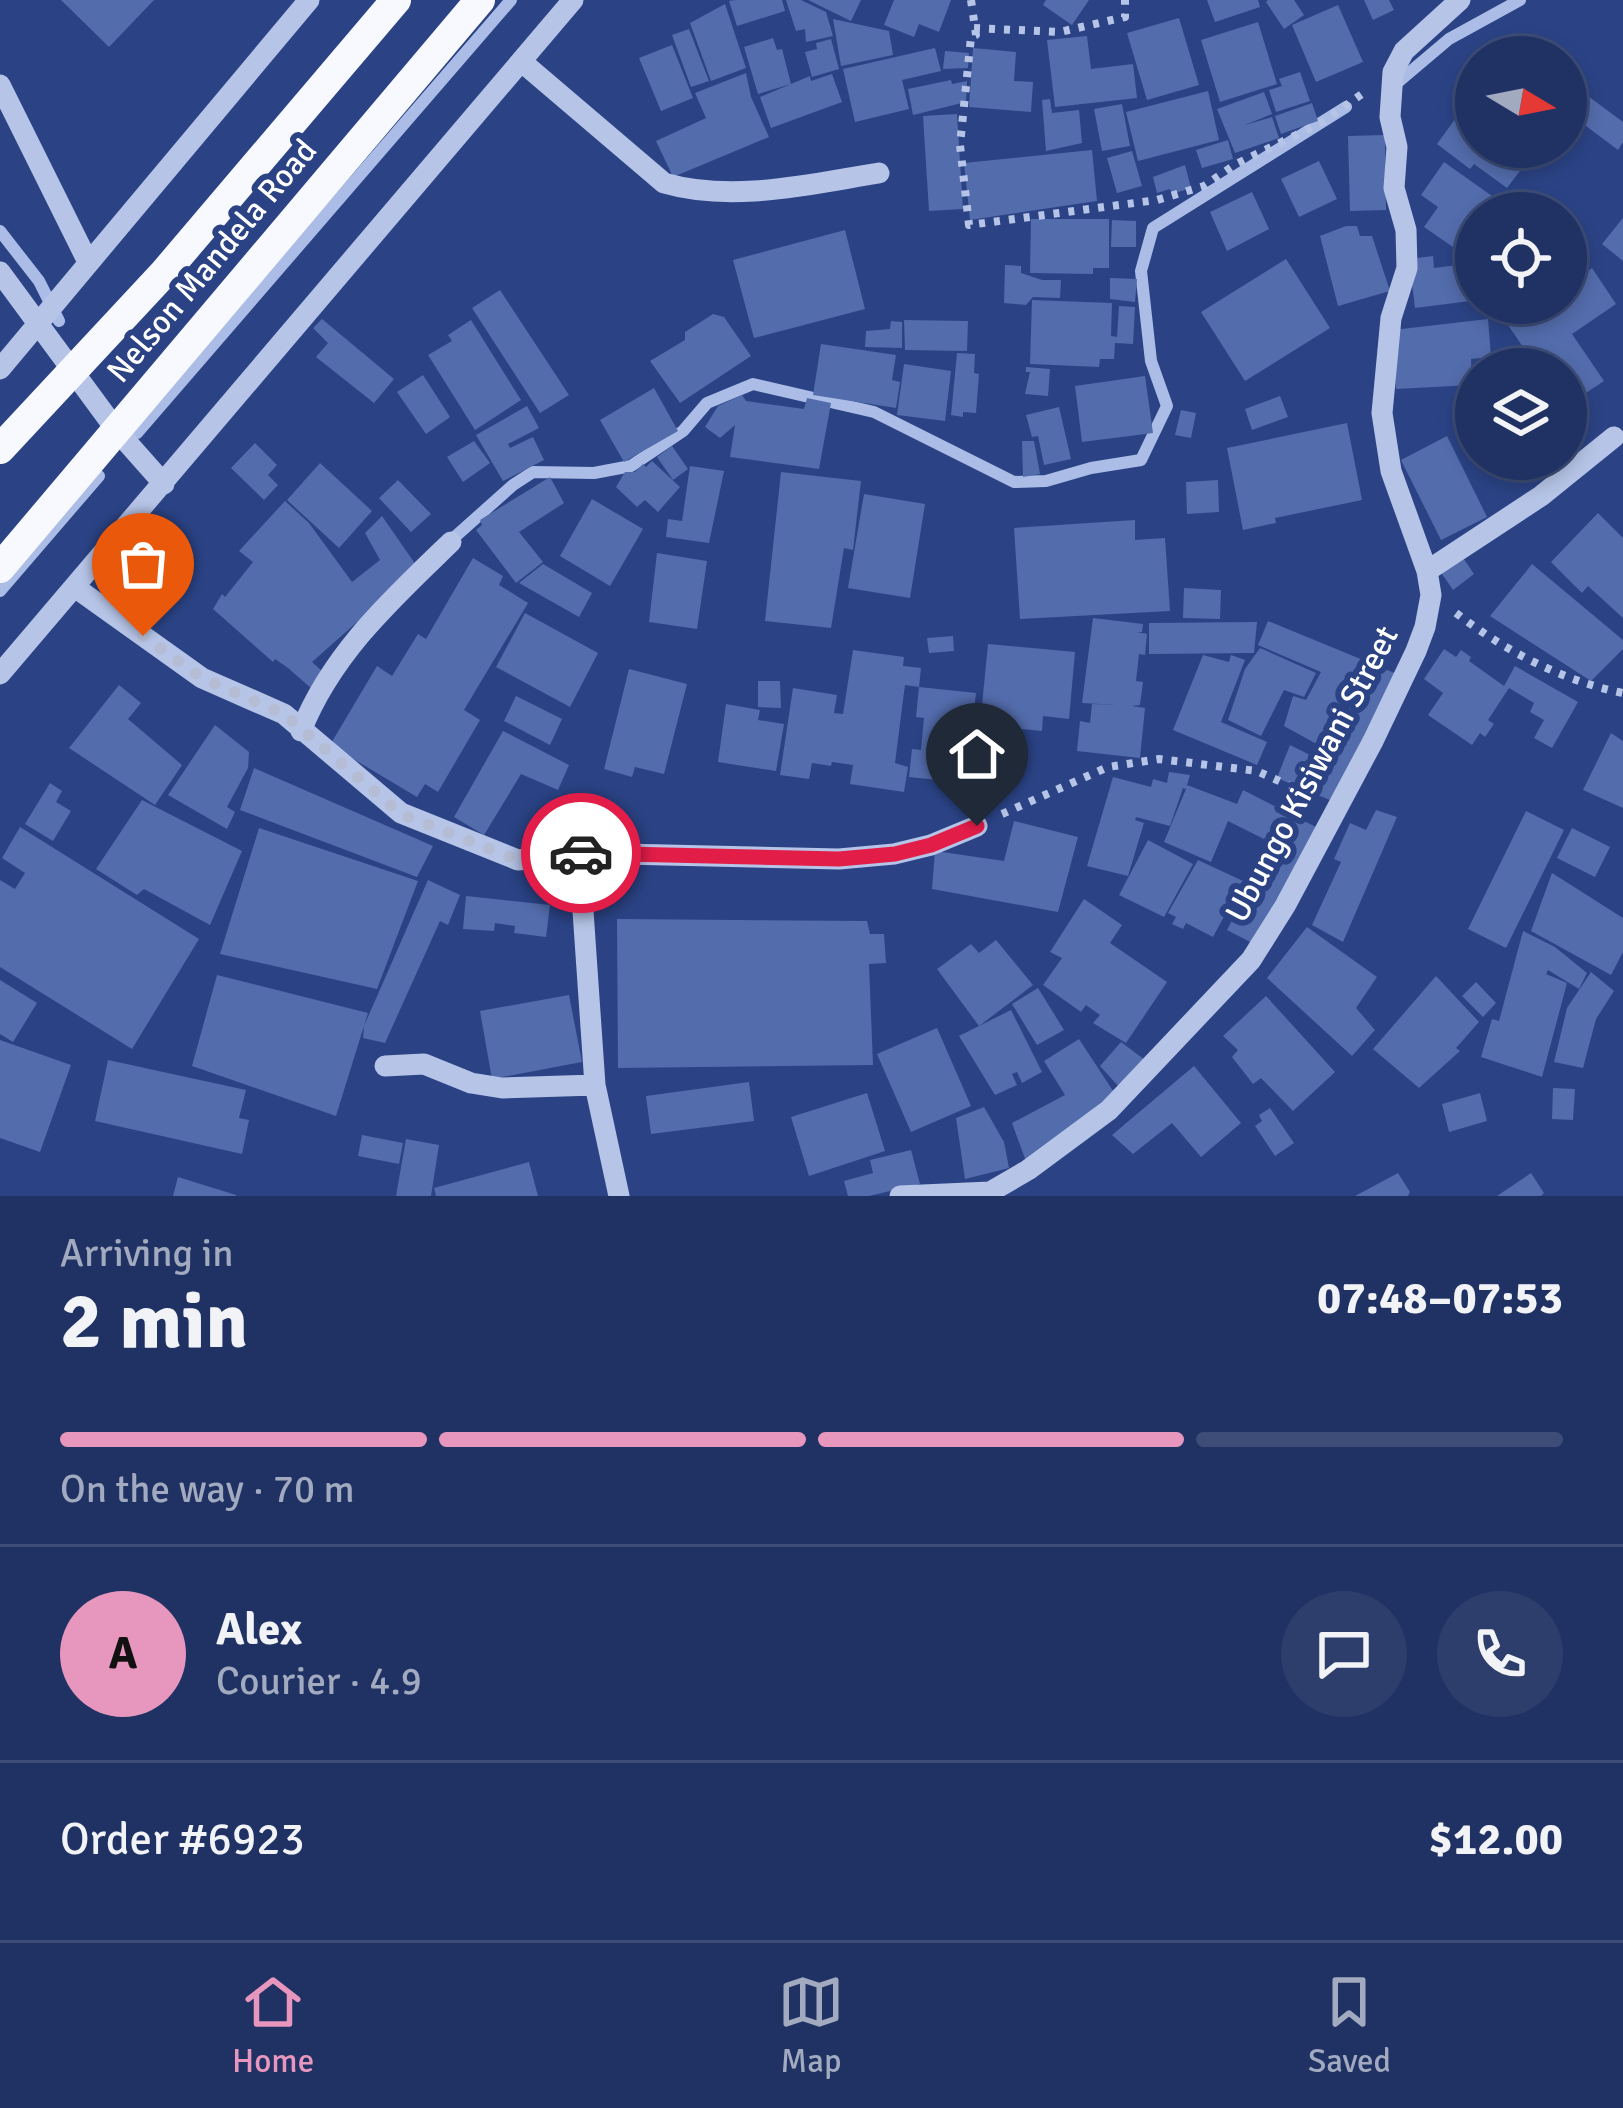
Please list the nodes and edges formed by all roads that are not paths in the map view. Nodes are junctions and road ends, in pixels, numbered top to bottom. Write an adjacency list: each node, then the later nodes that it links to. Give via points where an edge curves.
1 (308, 0): 9 (street)
2 (396, 0): 13 (main road, Nelson Mandela Road)
3 (480, 0): 14 (main road, Nelson Mandela Road)
4 (573, 0): 6 (street)
5 (1460, 0): 20 (street, Ubungo Kisiwani Street, via 1404,51 1393,72 1390,117 1407,268 1391,317 1384,442)
6 (522, 62): 8 (street, via 664,183 777,190); 17 (street)
7 (0, 85): 9 (street)
8 (879, 173)
9 (87, 260): 11 (street)
10 (0, 272): 11 (street)
11 (39, 326): 12 (street); 13 (street)
12 (0, 369)
13 (75, 370): 14 (street); 16 (main road, Nelson Mandela Road)
14 (117, 431): 17 (street); 19 (main road, Nelson Mandela Road)
15 (1614, 437): 20 (street)
16 (0, 449)
17 (164, 484): 21 (street)
18 (452, 542): 23 (street, via 340,656)
19 (0, 568)
20 (1427, 571): 29 (street, Ubungo Kisiwani Street, via 1431,595 1416,651 1251,960 1109,1110 1028,1170 990,1192)
21 (76, 588): 22 (street); 23 (street, via 202,678 284,714)
22 (0, 674)
23 (301, 731): 25 (street, via 401,814 518,860)
24 (977, 826): 25 (street, via 895,854 839,859)
25 (579, 853): 27 (street)
26 (385, 1066): 27 (street, via 424,1064 502,1088)
27 (595, 1084): 28 (street)
28 (619, 1196)
29 (900, 1196)

